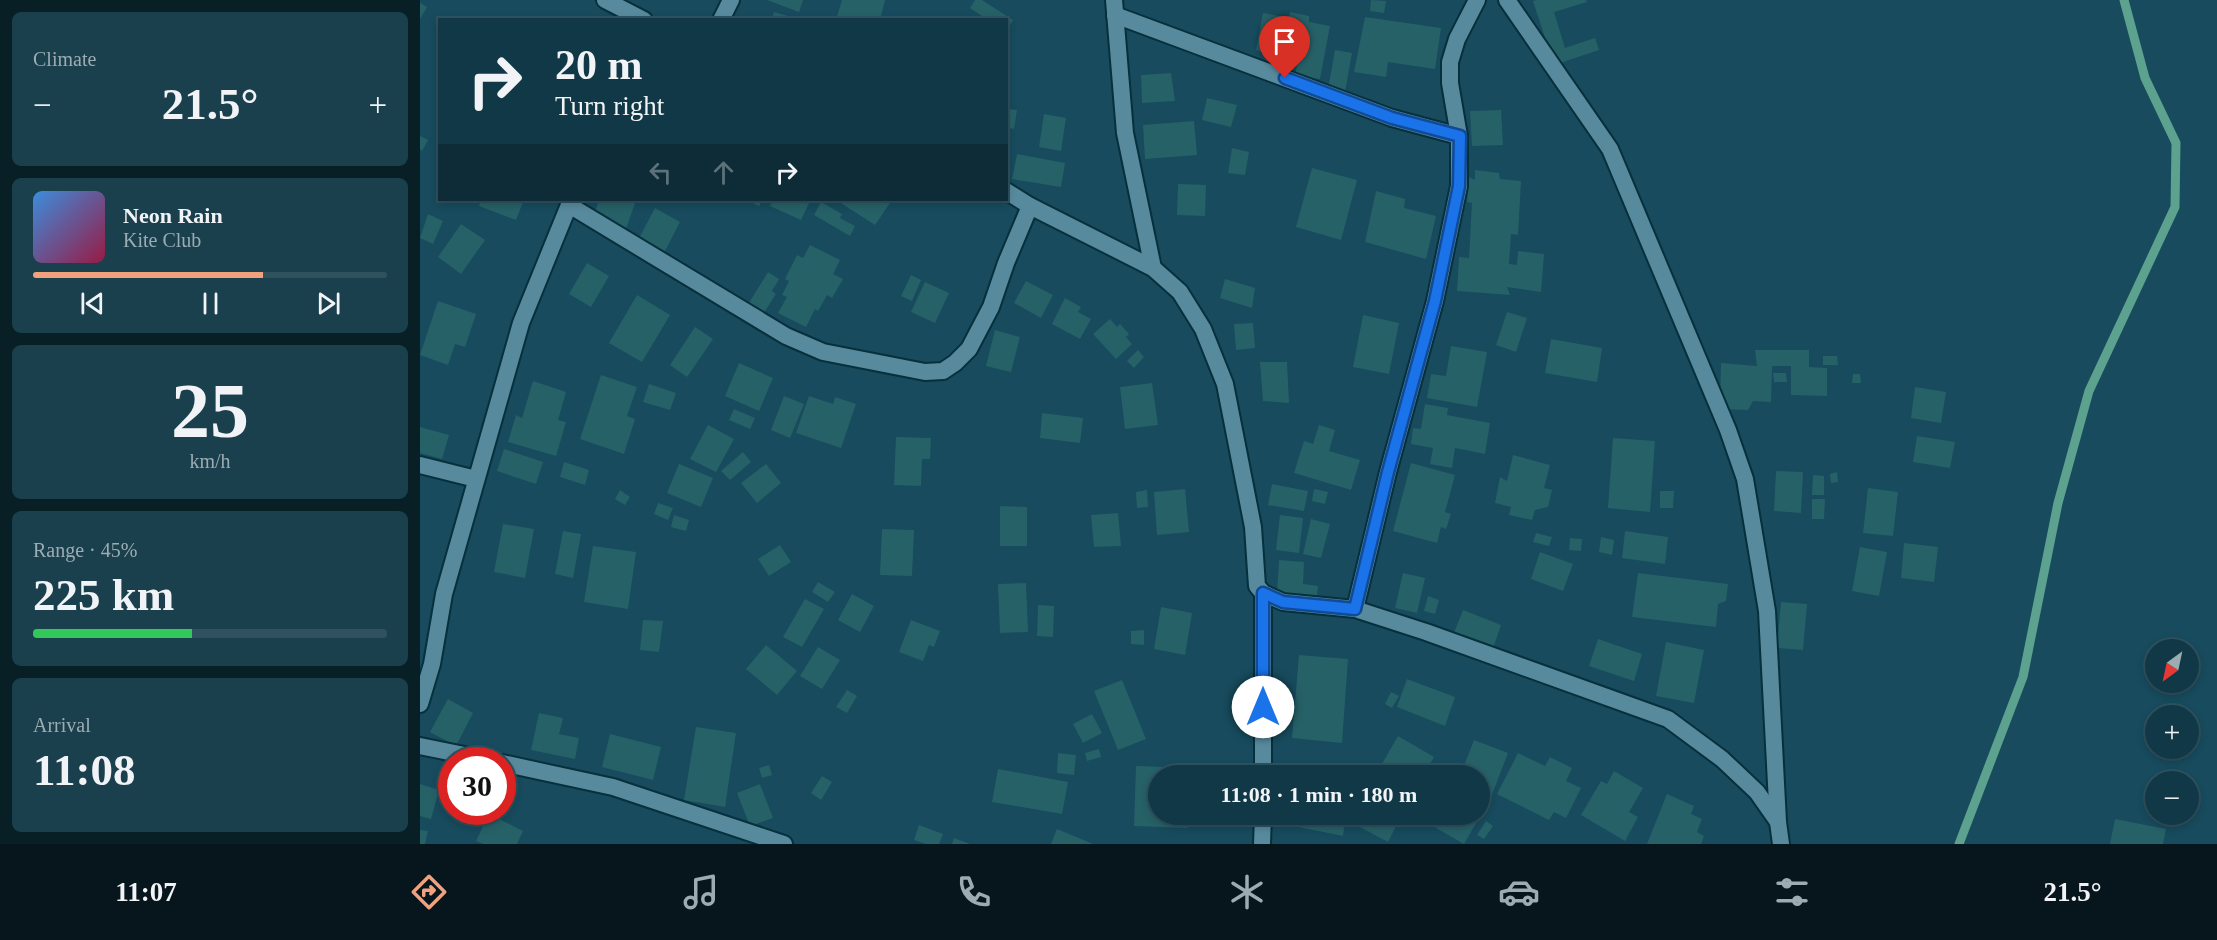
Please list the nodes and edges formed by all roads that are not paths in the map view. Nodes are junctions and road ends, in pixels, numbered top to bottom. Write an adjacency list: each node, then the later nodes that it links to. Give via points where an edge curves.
1 (605, 0): 6 (street)
2 (731, 0): 7 (street)
3 (1477, 0): 8 (street, via 1450,62 1449,83)
4 (1507, 0): 22 (street, via 1610,149 1745,479 1767,611)
5 (1114, 8): 8 (street, via 1392,118); 12 (street, via 1125,133)
6 (637, 18)
7 (722, 18)
8 (1460, 136): 16 (street, via 1459,186 1435,301)
9 (1008, 192): 11 (street)
10 (570, 202): 11 (street, via 786,336 823,352 925,372 943,371 969,349 991,307); 14 (street, via 521,323)
11 (1030, 207): 12 (street)
12 (1154, 268): 15 (street, via 1180,292 1203,329 1225,384 1253,527 1257,586)
13 (420, 465): 14 (street)
14 (476, 479): 17 (street, via 444,594 432,664)
15 (1263, 593): 16 (street, via 1283,602); 20 (street)
16 (1355, 609): 22 (street, via 1668,719 1722,759 1757,792)
17 (420, 704)
18 (420, 746): 19 (street)
19 (438, 750)
20 (1263, 765)
21 (516, 767): 24 (street, via 612,788)
22 (1778, 822): 26 (street)
23 (1263, 825): 25 (street)
24 (784, 844)
25 (1263, 844)
26 (1781, 844)

